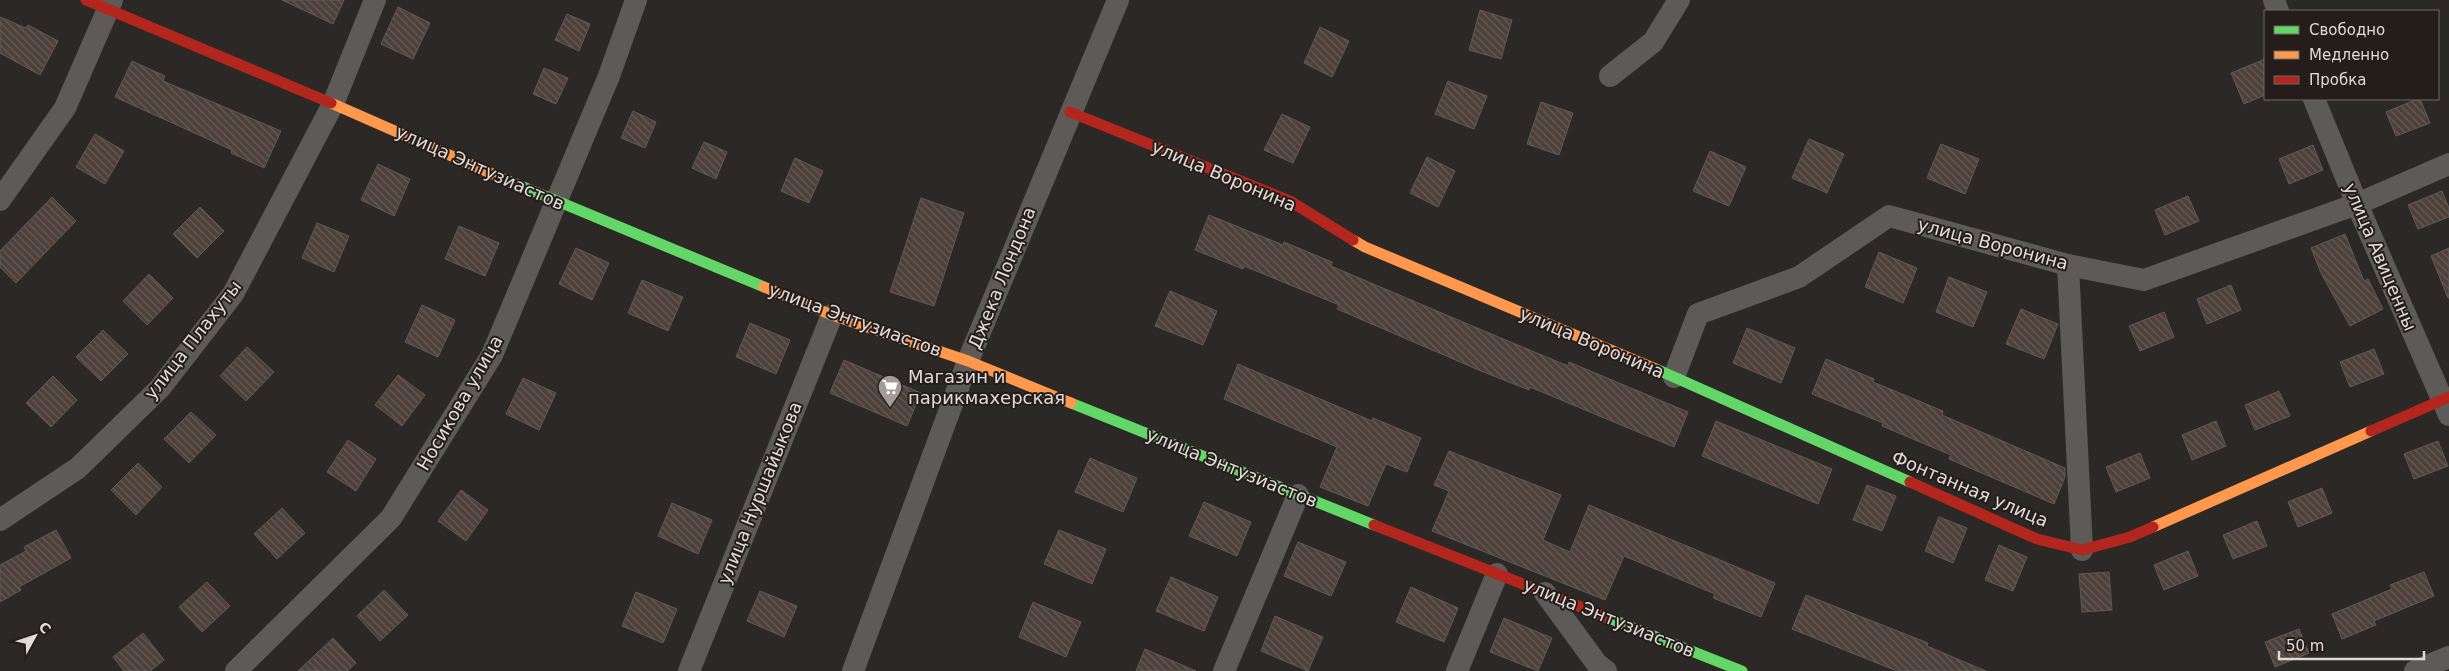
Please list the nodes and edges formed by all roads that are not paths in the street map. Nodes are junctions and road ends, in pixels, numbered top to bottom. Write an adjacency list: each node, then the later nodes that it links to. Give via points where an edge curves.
1 (86, 0): 6 (street, улица Энтузиастов)
2 (375, 0): 9 (street, улица Плахуты)
3 (636, 0): 13 (street, Носикова улица, via 609,76)
4 (1118, 0): 10 (street, Джека Лондона)
5 (1679, 0): 7 (street, via 1653,42)
6 (110, 4): 9 (street, улица Энтузиастов); 12 (street, via 65,108)
7 (1610, 76)
8 (2314, 100): 14 (street, улица Авиценны)
9 (333, 104): 13 (street, улица Энтузиастов); 21 (street, улица Плахуты, via 233,294 160,388 78,468)
10 (1070, 112): 17 (street, Джека Лондона); 18 (street, улица Воронина, via 1290,201 1365,247)
11 (2449, 164): 14 (street, улица Воронина)
12 (0, 200)
13 (555, 202): 16 (street, улица Энтузиастов); 26 (street, Носикова улица, via 492,355 391,518)
14 (2357, 204): 15 (street, улица Воронина, via 2144,280); 19 (street, улица Авиценны)
15 (2068, 265): 18 (street, улица Воронина, via 1889,216 1799,277 1698,314); 22 (street)
16 (832, 315): 17 (street, улица Энтузиастов); 27 (street, улица Нуршайыкова)
17 (968, 361): 20 (street, улица Энтузиастов); 28 (street, Джека Лондона)
18 (1674, 377): 22 (street, Фонтанная улица, via 2037,539)
19 (2447, 404): 22 (street, Фонтанная улица, via 2130,537)
20 (1298, 496): 23 (street, улица Энтузиастов); 29 (street)
21 (0, 520)
22 (2082, 550)
23 (1497, 574): 24 (street, улица Энтузиастов); 30 (street)
24 (1545, 593): 31 (street, via 1597,664); 32 (street, улица Энтузиастов)
25 (2449, 657): 33 (street)
26 (236, 671)
27 (689, 671)
28 (853, 671)
29 (1224, 671)
30 (1457, 671)
31 (1606, 671)
32 (1742, 671)
33 (2415, 671)

